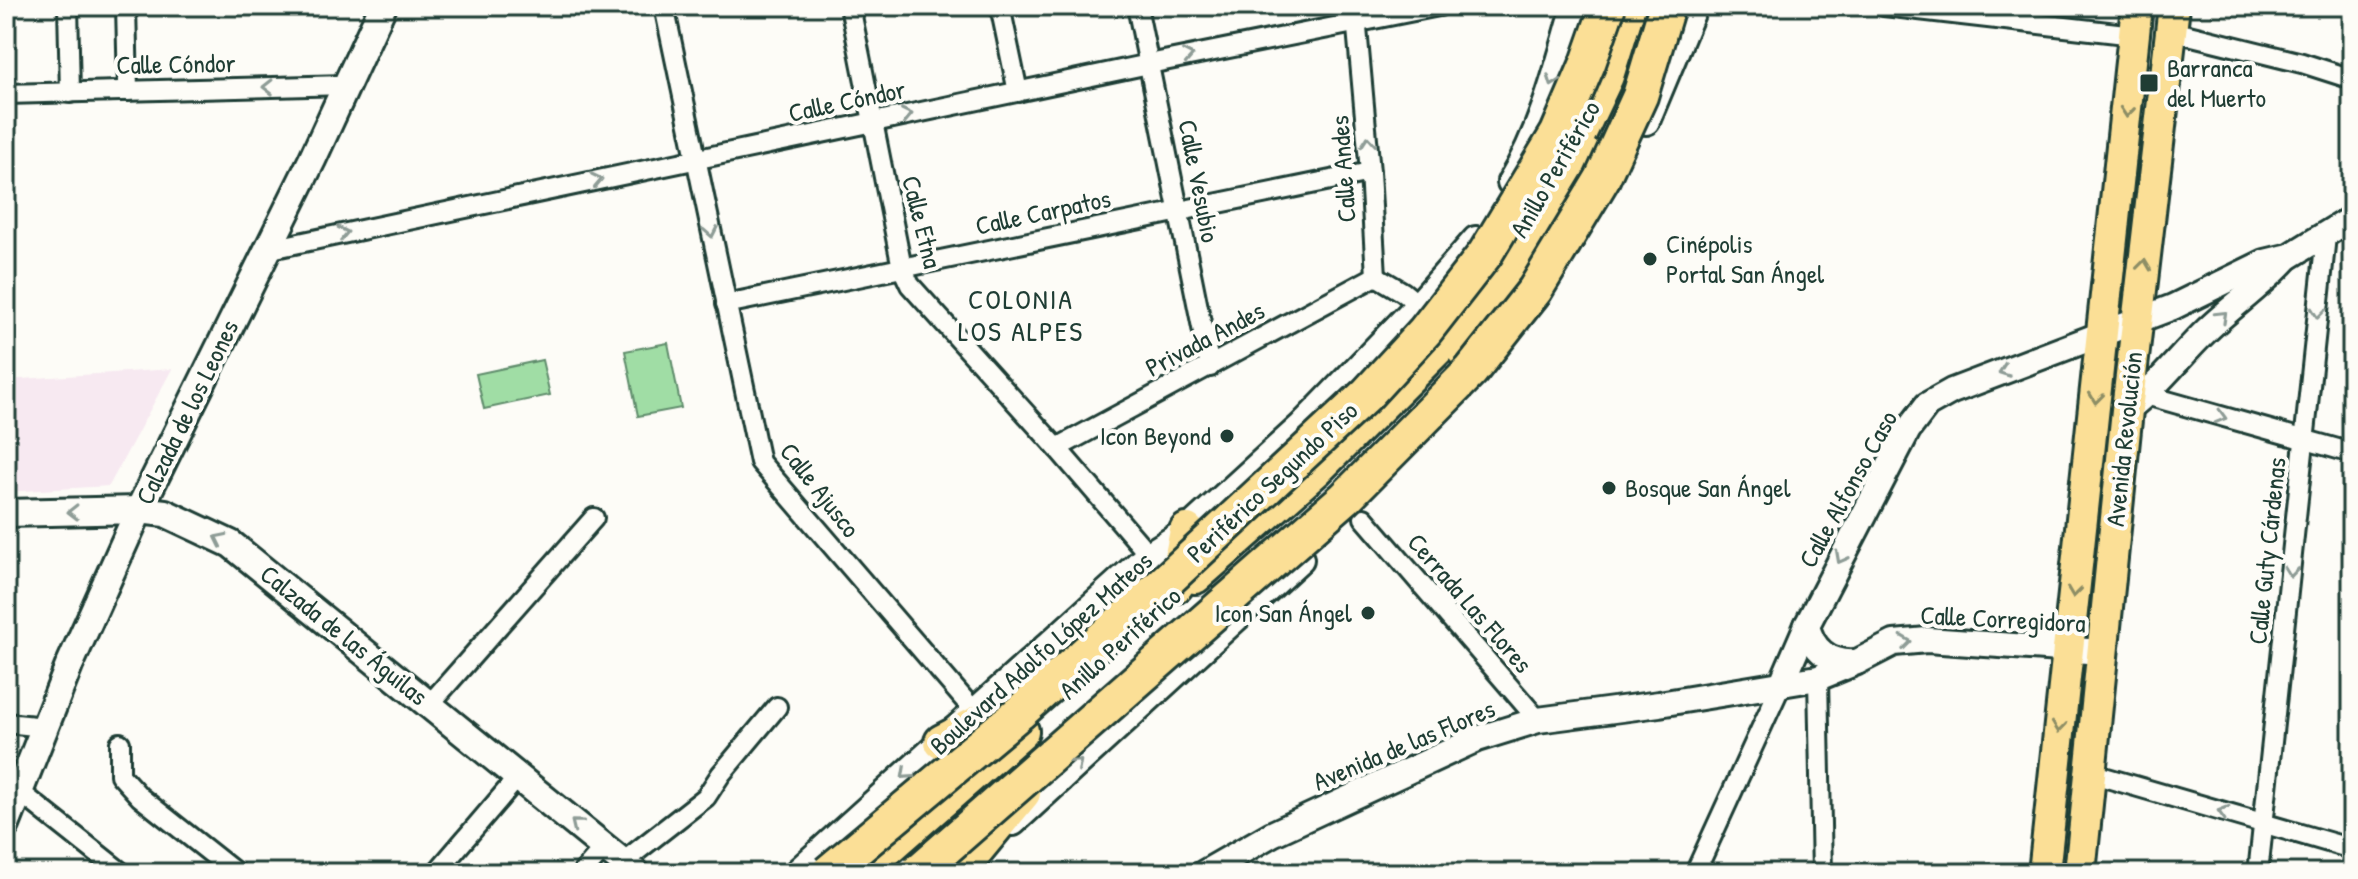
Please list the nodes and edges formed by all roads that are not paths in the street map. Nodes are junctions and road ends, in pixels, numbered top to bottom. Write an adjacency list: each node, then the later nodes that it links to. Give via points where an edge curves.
1 (68, 6): 24 (street)
2 (126, 6): 22 (street)
3 (383, 6): 21 (main road, Calzada de los Leones)
4 (664, 6): 28 (street, Calle Ajusco)
5 (850, 6): 26 (street, Calle Etna)
6 (1000, 6): 23 (street)
7 (1137, 6): 19 (street, Calle Vesubio)
8 (1439, 6): 16 (street, Calle Cóndor)
9 (1576, 6): 29 (main road, Boulevard Adolfo López Mateos, one-way to 29)
10 (1608, 6): 41 (highway, Periférico Segundo Piso, bridge, via 1551,147 1485,254)
11 (1628, 6): 27 (highway, Anillo Periférico)
12 (1649, 6): 27 (highway, Anillo Periférico, via 1625,87)
13 (1667, 6): 88 (highway, bridge, via 1640,96 1602,179 1535,290 1471,371 1345,498)
14 (1694, 6): 31 (main road)
15 (1884, 6): 18 (street)
16 (1356, 15): 19 (street, Calle Cóndor, one-way to 16); 30 (street, Calle Andes, one-way to 16)
17 (2173, 18): 20 (street); 42 (main road, Avenida Revolución, one-way to 17)
18 (2135, 21): 43 (main road, Avenida Revolución, one-way to 43)
19 (1149, 64): 23 (street, Calle Cóndor); 32 (street, Calle Vesubio)
20 (2352, 79)
21 (346, 85): 22 (street, Calle Cóndor, one-way to 22); 35 (main road, Calzada de los Leones)
22 (128, 91): 24 (street, Calle Cóndor)
23 (1018, 92): 26 (street, Calle Cóndor, one-way to 23)
24 (70, 93): 25 (street, Calle Cóndor)
25 (6, 94)
26 (873, 122): 28 (street, Calle Cóndor); 37 (street, Calle Etna)
27 (1589, 137): 29 (highway); 31 (highway); 56 (highway, Anillo Periférico, via 1569,154 1441,344 1316,469); 63 (highway, Anillo Periférico, via 1587,169 1521,277 1457,360)
28 (697, 159): 35 (street, Calle Cóndor, one-way to 28); 39 (street, Calle Ajusco, one-way to 39)
29 (1524, 160): 41 (main road, Boulevard Adolfo López Mateos)
30 (1370, 172): 32 (street, Calle Carpatos); 38 (street, Calle Andes)
31 (1603, 208): 89 (main road, one-way to 31, via 1366,498 1483,380 1546,298)
32 (1179, 211): 37 (street, Calle Carpatos); 45 (street, Calle Vesubio)
33 (2352, 218): 34 (street)
34 (2326, 236): 36 (street); 47 (street, Calle Guty Cárdenas, one-way to 47)
35 (266, 250): 50 (main road, Calzada de los Leones)
36 (2290, 256): 40 (street, Calle Alfonso Caso, via 2265,262); 44 (street, one-way to 36)
37 (902, 268): 39 (street, Calle Carpatos); 48 (street, Calle Etna, via 910,285)
38 (1376, 276): 41 (street, via 1403,292); 45 (street, Privada Andes)
39 (726, 304): 67 (street, Calle Ajusco, via 760,462)
40 (2173, 307): 42 (street, Calle Alfonso Caso); 44 (street, via 2189,325)
41 (1422, 318): 54 (main road, Boulevard Adolfo López Mateos); 67 (highway, bridge, via 1399,346 1188,541); 85 (highway, Periférico Segundo Piso, bridge, via 1367,394 1019,713)
42 (2137, 320): 43 (street, Calle Alfonso Caso); 46 (main road, Avenida Revolución)
43 (2104, 335): 57 (street, Calle Alfonso Caso, one-way to 57, via 1927,405 1908,430); 58 (main road, Avenida Revolución, one-way to 58)
44 (2194, 343): 46 (street)
45 (1210, 367): 48 (street, Privada Andes)
46 (2136, 403): 47 (street, one-way to 47); 59 (main road, Avenida Revolución)
47 (2306, 441): 49 (street); 76 (street, Calle Guty Cárdenas, one-way to 76)
48 (1057, 448): 55 (street, Calle Etna)
49 (2352, 453)
50 (139, 510): 51 (main road, Calzada de las Águilas, one-way to 51); 65 (main road, Calzada de las Águilas, one-way to 50, via 231,544 165,513); 70 (main road, Calzada de los Leones)
51 (6, 513)
52 (594, 518): 65 (street)
53 (1364, 518): 68 (street, Cerrada Las Flores)
54 (1187, 531): 55 (main road, Boulevard Adolfo López Mateos); 56 (highway)
55 (1149, 555): 67 (main road, Boulevard Adolfo López Mateos)
56 (1175, 594): 86 (highway, Anillo Periférico)
57 (1807, 625): 60 (street, Calle Alfonso Caso); 61 (street, via 1813,644 1827,658)
58 (2067, 649): 59 (street, Calle Corregidora); 61 (street, Calle Corregidora, one-way to 58, via 1894,643 1927,640); 93 (main road, Avenida Revolución, one-way to 93)
59 (2102, 652): 73 (main road, Avenida Revolución)
60 (1793, 655): 62 (street, via 1813,664); 64 (street, Calle Alfonso Caso)
61 (1857, 662): 62 (street, Calle Corregidora)
62 (1818, 678): 64 (street, Calle Corregidora); 92 (street)
63 (1113, 685): 87 (highway, Anillo Periférico); 89 (highway)
64 (1781, 685): 68 (street, Avenida de las Flores); 91 (street)
65 (429, 705): 74 (main road, Calzada de las Águilas)
66 (777, 707): 79 (street, via 706,797)
67 (977, 717): 71 (highway)
68 (1538, 720): 90 (street, Avenida de las Flores, via 1477,739 1272,834)
69 (6, 723): 70 (street)
70 (45, 727): 75 (main road, Calzada de los Leones)
71 (942, 742): 84 (main road, Boulevard Adolfo López Mateos, one-way to 84)
72 (120, 743): 81 (street, via 120,775)
73 (2090, 773): 76 (street, one-way to 73); 94 (main road, Avenida Revolución)
74 (518, 777): 79 (main road, Calzada de las Águilas, one-way to 74); 82 (street)
75 (20, 792): 77 (main road, Calzada de los Leones); 80 (street)
76 (2263, 824): 78 (street); 95 (street, Calle Guty Cárdenas)
77 (6, 825)
78 (2352, 849)
79 (621, 861): 83 (street)
80 (122, 873)
81 (236, 873)
82 (436, 873)
83 (582, 873)
84 (797, 873)
85 (828, 873)
86 (859, 873)
87 (896, 873)
88 (917, 873)
89 (957, 873)
90 (1204, 873)
91 (1695, 873)
92 (1822, 873)
93 (2044, 873)
94 (2080, 873)
95 (2258, 873)

